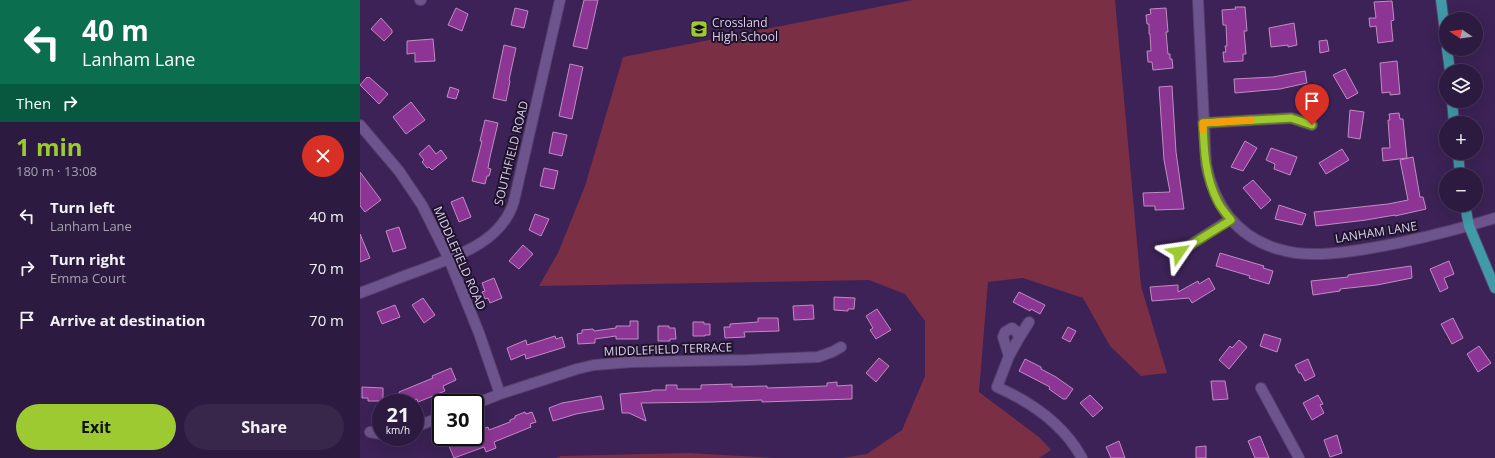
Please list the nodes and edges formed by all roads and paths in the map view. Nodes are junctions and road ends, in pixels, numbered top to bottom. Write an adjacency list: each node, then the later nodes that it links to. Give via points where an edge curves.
1 (560, 0): 13 (street, SOUTHFIELD ROAD, via 512,207 501,225 488,238)
2 (1198, 0): 5 (street, LANHAM LANE)
3 (1441, 0): 4 (main road)
4 (1442, 12)
5 (1203, 123): 7 (street, via 1291,118); 10 (street, LANHAM LANE, via 1210,182 1218,202)
6 (360, 125): 13 (street, MIDDLEFIELD ROAD, via 400,171 418,199)
7 (1312, 125)
8 (1466, 212): 11 (main road)
9 (1495, 218): 11 (street, LANHAM LANE)
10 (1231, 220): 11 (street, LANHAM LANE, via 1246,234 1283,250 1297,253 1328,253 1373,248); 12 (street)
11 (1469, 226): 14 (main road)
12 (1179, 252)
13 (449, 259): 15 (street, SOUTHFIELD ROAD); 21 (street, MIDDLEFIELD ROAD)
14 (1495, 288)
15 (360, 293)
16 (1029, 322): 17 (street)
17 (1019, 338): 19 (street); 19 (street, via 1012,328 1005,332 1003,337)
18 (842, 347): 21 (street, MIDDLEFIELD TERRACE, via 818,357 594,365)
19 (1009, 356): 23 (street, via 997,387 1039,411 1068,437)
20 (1261, 388): 24 (street)
21 (500, 394): 22 (street, MIDDLEFIELD TERRACE)
22 (484, 400)
23 (1082, 458)
24 (1299, 458)

